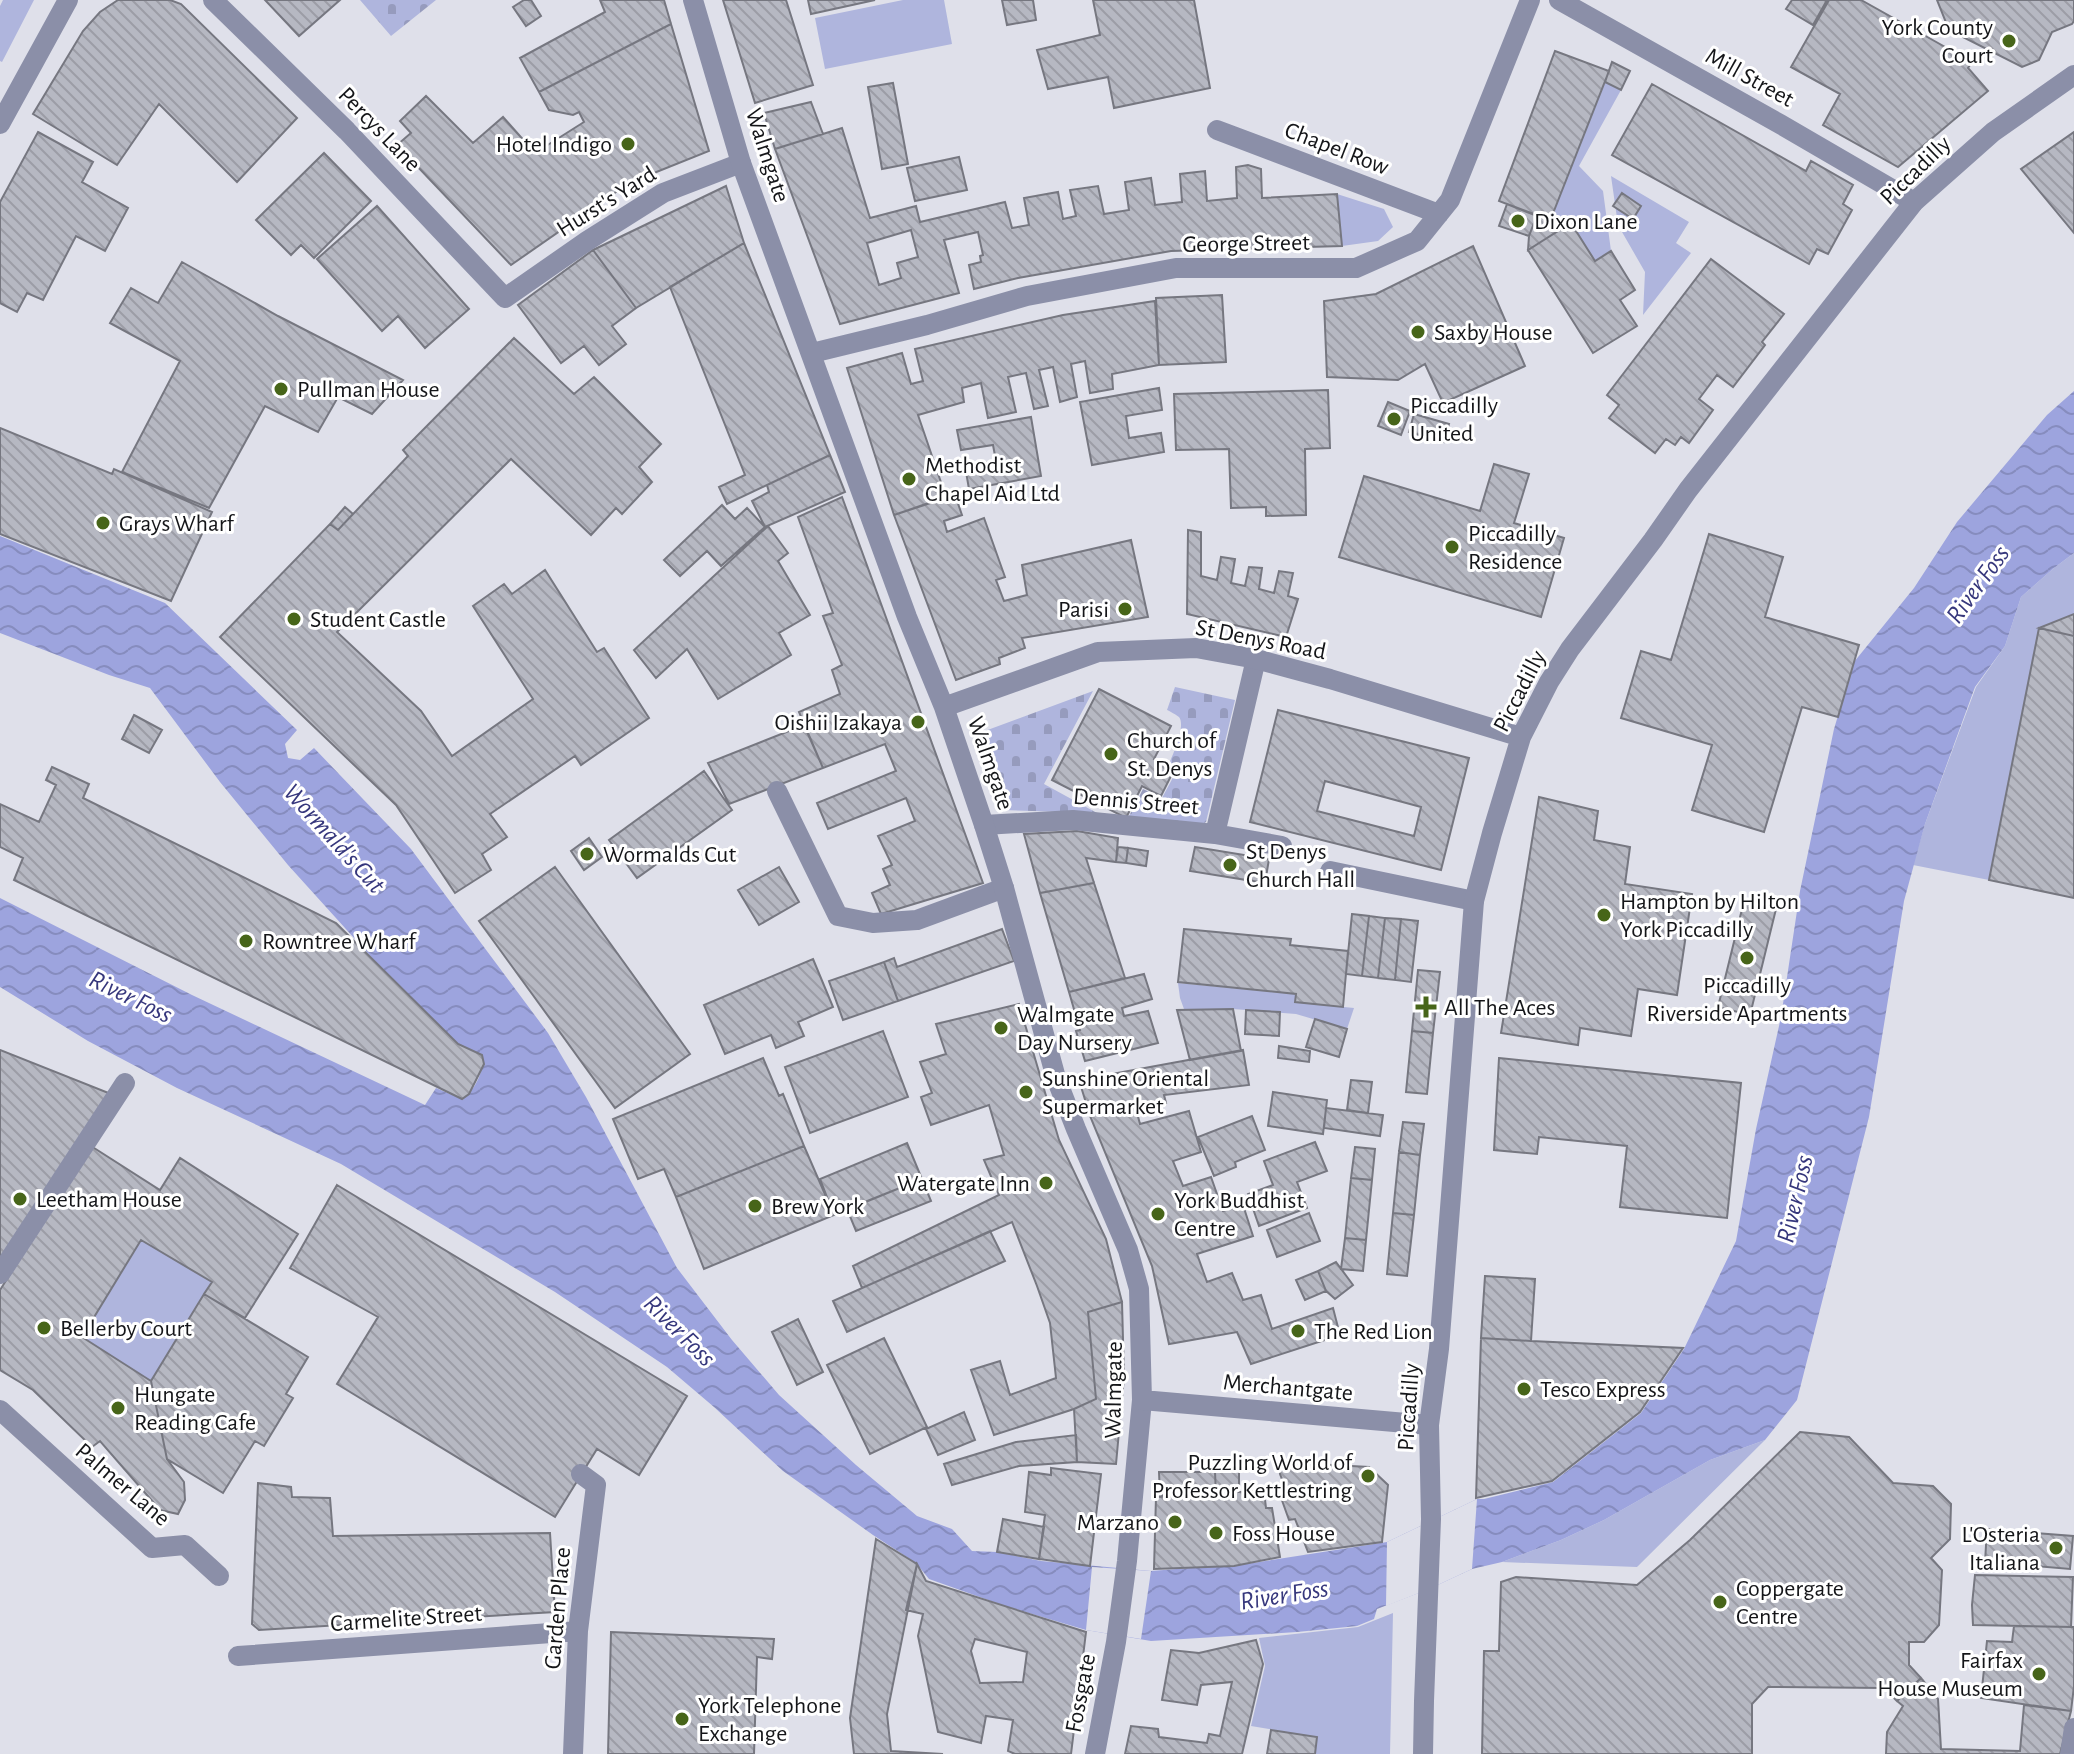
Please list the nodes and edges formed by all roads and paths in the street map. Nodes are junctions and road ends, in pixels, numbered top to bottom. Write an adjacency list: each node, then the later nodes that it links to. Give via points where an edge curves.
1 (68, 0): 7 (street)
2 (213, 0): 12 (street, Percys Lane, via 347,131)
3 (693, 0): 9 (street, Walmgate)
4 (1530, 0): 11 (street, George Street, via 1450,200)
5 (1559, 0): 10 (street, Mill Street)
6 (2074, 75): 10 (street, Piccadilly, via 1993,132)
7 (0, 124)
8 (1217, 130): 11 (street, Chapel Row)
9 (741, 163): 12 (street, Hurst's Yard, via 663,193); 13 (street, Walmgate)
10 (1914, 202): 16 (street, Piccadilly, via 1570,649)
11 (1439, 214): 13 (street, George Street, via 1417,241 1356,268 1176,268 1027,296)
12 (505, 298)
13 (812, 353): 15 (street, Walmgate)
14 (1256, 659): 15 (street, St Denys Road, via 1196,648 1098,652); 16 (street, St Denys Road); 19 (street)
15 (944, 707): 18 (street, Walmgate)
16 (1521, 737): 23 (street, Piccadilly)
17 (777, 791): 22 (street, via 838,916 873,923 917,920)
18 (984, 825): 19 (street, Dennis Street, via 1073,820); 22 (street, Walmgate)
19 (1215, 834): 20 (street, Dennis Street)
20 (1282, 846)
21 (1330, 871): 23 (street)
22 (1004, 888): 26 (street, Walmgate, via 1056,1078 1128,1250 1139,1289)
23 (1474, 901): 28 (street, Piccadilly)
24 (125, 1083): 25 (street)
25 (0, 1274)
26 (1142, 1400): 28 (street, Merchantgate); 32 (street, Walmgate)
27 (0, 1410): 30 (street, Palmer Lane, via 152,1548 185,1545)
28 (1429, 1425): 37 (street, Piccadilly)
29 (581, 1474): 31 (street, Garden Place, via 596,1485)
30 (219, 1576)
31 (578, 1631): 33 (street, Carmelite Street); 35 (street, Garden Place)
32 (1116, 1642): 36 (street, Fossgate)
33 (238, 1656)
34 (2074, 1728): 38 (street)
35 (573, 1754)
36 (1095, 1754)
37 (1423, 1754)
38 (2070, 1754)

